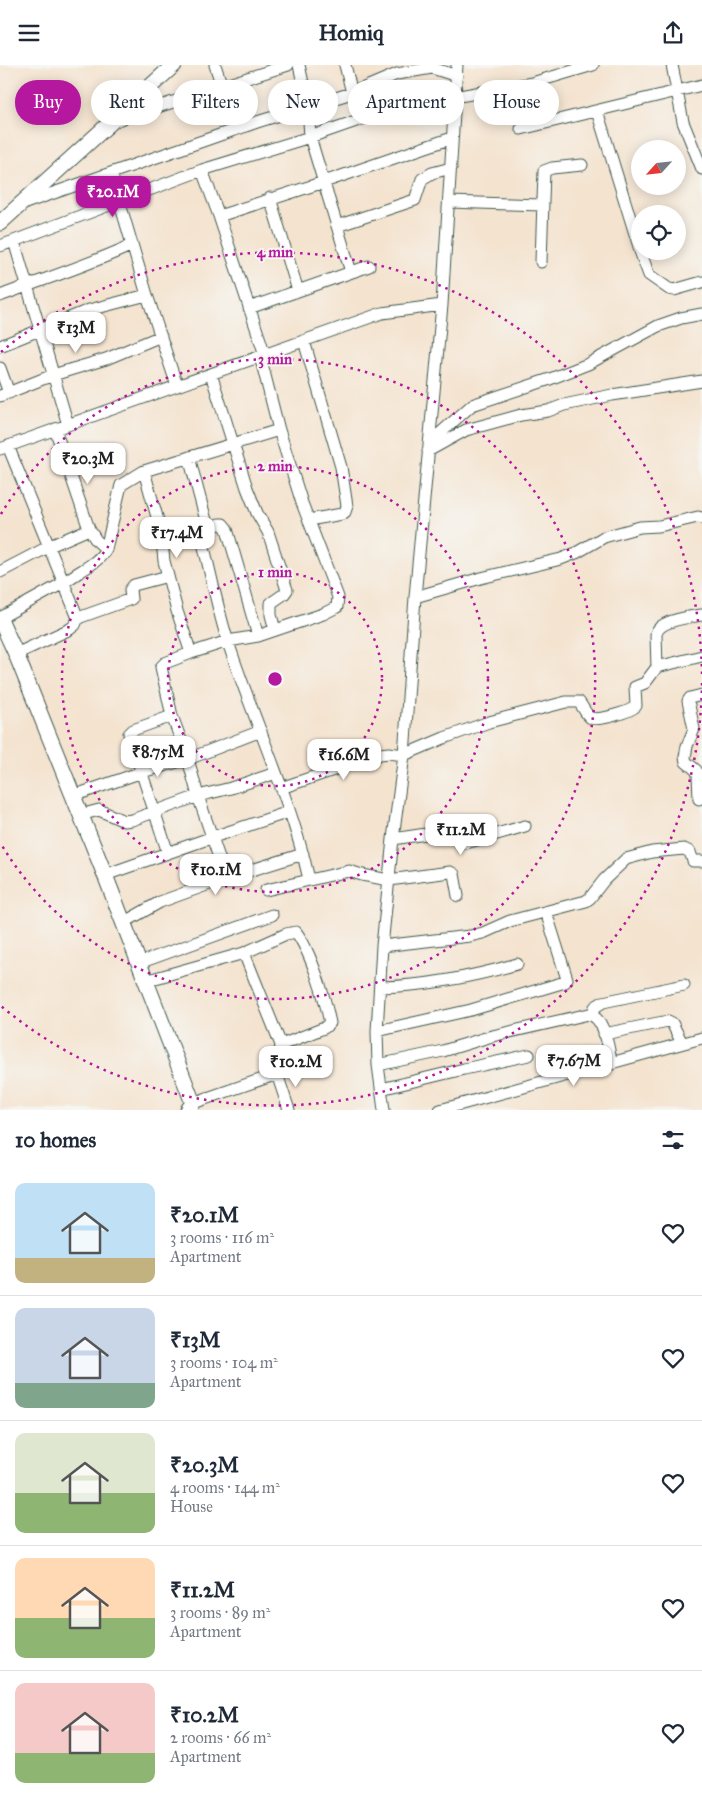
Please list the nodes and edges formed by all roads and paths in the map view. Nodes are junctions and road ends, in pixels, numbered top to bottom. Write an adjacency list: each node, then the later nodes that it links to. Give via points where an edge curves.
1 (174, 65): 10 (street)
2 (215, 65): 11 (street)
3 (288, 65): 12 (street)
4 (299, 65): 13 (street)
5 (345, 65): 14 (street)
6 (593, 65): 18 (street, via 532,83)
7 (672, 65): 17 (street)
8 (395, 70): 9 (street, via 432,68); 15 (street)
9 (457, 71)
10 (157, 80)
11 (220, 80)
12 (238, 80)
13 (302, 80)
14 (349, 80)
15 (376, 80)
16 (702, 85): 17 (street)
17 (678, 91): 19 (street); 32 (street, via 683,122)
18 (464, 95)
19 (597, 111): 27 (street); 42 (street)
20 (268, 119): 26 (street)
21 (348, 124): 28 (street)
22 (108, 125): 39 (street)
23 (235, 125): 26 (street)
24 (309, 125): 28 (street)
25 (453, 125): 29 (street)
26 (236, 129): 34 (street)
27 (521, 129)
28 (310, 137): 33 (street); 35 (street)
29 (452, 138): 31 (street); 35 (street)
30 (582, 165): 40 (street, via 544,170)
31 (451, 168): 38 (street); 44 (street, via 422,179 415,200)
32 (702, 169)
33 (202, 170): 37 (street); 41 (street)
34 (111, 173): 37 (street); 39 (street)
35 (324, 182): 36 (street); 44 (street)
36 (270, 199): 41 (street); 54 (street)
37 (119, 201): 45 (street); 46 (street)
38 (449, 202): 40 (street); 57 (street)
39 (20, 205): 43 (street)
40 (542, 205): 49 (street)
41 (219, 216): 58 (street)
42 (631, 222)
43 (0, 223)
44 (337, 226): 51 (street)
45 (14, 241): 47 (street); 53 (street)
46 (132, 245): 53 (street, via 72,271); 55 (street)
47 (0, 246)
48 (643, 260): 52 (street, via 649,275 669,289)
49 (541, 263)
50 (369, 266): 51 (street)
51 (351, 272): 54 (street)
52 (702, 282)
53 (28, 285): 56 (street); 60 (street)
54 (298, 291): 58 (street)
55 (147, 295): 60 (street, via 89,310); 61 (street)
56 (0, 297)
57 (442, 305): 62 (street, via 382,313); 76 (street)
58 (249, 309): 64 (street)
59 (702, 314): 76 (street, via 663,324 588,364 472,405)
60 (39, 330): 63 (street); 67 (street)
61 (161, 337): 67 (street); 69 (street)
62 (304, 341): 64 (street); 80 (street, via 341,467 346,506 342,513)
63 (0, 346)
64 (262, 355): 66 (street); 73 (street)
65 (0, 368): 70 (street)
66 (211, 374): 69 (street); 74 (street)
67 (53, 375): 70 (street); 71 (street)
68 (702, 381): 76 (street, via 612,395 521,415 466,430)
69 (177, 386): 71 (street)
70 (5, 395)
71 (68, 425): 72 (street)
72 (55, 429): 75 (street); 82 (street)
73 (280, 430): 74 (street); 80 (street)
74 (234, 443): 77 (street); 92 (street, via 247,488 268,533 287,589 271,603)
75 (4, 447): 83 (street)
76 (428, 447): 88 (street)
77 (189, 457): 78 (street); 81 (street)
78 (144, 471): 84 (street, via 121,485); 86 (street, via 161,531)
79 (702, 518): 88 (street, via 640,527 604,537 561,559)
80 (309, 520): 92 (street, via 338,603 335,609)
81 (208, 528): 93 (street, via 221,524 227,529); 94 (street, via 201,535)
82 (89, 529): 83 (street); 84 (street)
83 (50, 546): 85 (street); 87 (street)
84 (106, 549): 87 (street, via 102,557 72,575)
85 (0, 572)
86 (168, 576): 91 (street, via 134,585 130,590 131,599); 95 (street)
87 (65, 583): 90 (street); 91 (street)
88 (415, 597): 102 (street)
89 (702, 615): 98 (street, via 659,627 656,631)
90 (0, 619): 96 (street)
91 (78, 619): 96 (street, via 70,629)
92 (275, 630): 93 (street)
93 (258, 636): 94 (street)
94 (228, 641): 95 (street); 101 (street)
95 (191, 653): 100 (street, via 160,667)
96 (16, 654): 107 (street)
97 (702, 656): 98 (street)
98 (657, 667): 102 (street, via 645,683 635,687 636,705 633,709 596,719 588,716 579,702 566,702 489,722)
99 (702, 695): 109 (street, via 688,701 694,729 685,757 698,775)
100 (172, 716): 103 (street); 104 (street, via 130,732)
101 (261, 731): 103 (street); 105 (street)
102 (404, 755): 106 (street, via 380,754); 115 (street)
103 (188, 759): 104 (street); 108 (street)
104 (142, 772): 107 (street); 110 (street)
105 (276, 773): 106 (street); 108 (street)
106 (281, 788): 111 (street)
107 (73, 796): 112 (street)
108 (198, 796): 110 (street); 114 (street)
109 (699, 799)
110 (155, 813): 112 (street, via 124,821 99,810); 116 (street)
111 (289, 813): 114 (street); 117 (street)
112 (80, 815): 119 (street)
113 (525, 826): 115 (street, via 466,843 446,831)
114 (213, 837): 116 (street); 120 (street)
115 (393, 839): 122 (street)
116 (168, 853): 119 (street)
117 (303, 854): 120 (street); 121 (street)
118 (702, 861): 125 (street, via 693,861 690,852 684,849 634,857 621,863 586,901)
119 (105, 875): 127 (street)
120 (226, 879): 127 (street, via 160,902)
121 (309, 879): 122 (street, via 350,871); 123 (street)
122 (389, 880): 124 (street, via 453,873); 128 (street)
123 (266, 890)
124 (458, 896)
125 (546, 912): 128 (street, via 510,921 470,937); 136 (street, via 567,979 565,983 471,1010)
126 (272, 915): 130 (street)
127 (123, 923): 130 (street)
128 (382, 946): 134 (street)
129 (244, 953): 132 (street); 140 (street); 140 (street, via 296,932 318,979 329,1024)
130 (139, 963): 132 (street)
131 (517, 964): 134 (street, via 448,981)
132 (145, 981): 146 (street)
133 (684, 985): 135 (street, via 603,1001)
134 (380, 987): 136 (street)
135 (592, 1015): 137 (street, via 600,1021); 143 (street)
136 (377, 1031): 143 (street)
137 (604, 1034): 139 (street, via 668,1021); 142 (street)
138 (702, 1038): 139 (street)
139 (682, 1043): 142 (street)
140 (281, 1045): 144 (street)
141 (529, 1055): 145 (street)
142 (612, 1064): 149 (street)
143 (378, 1065): 145 (street)
144 (277, 1074): 146 (street); 147 (street)
145 (381, 1089): 148 (street)
146 (190, 1106)
147 (289, 1110)
148 (384, 1110)
149 (440, 1110)

